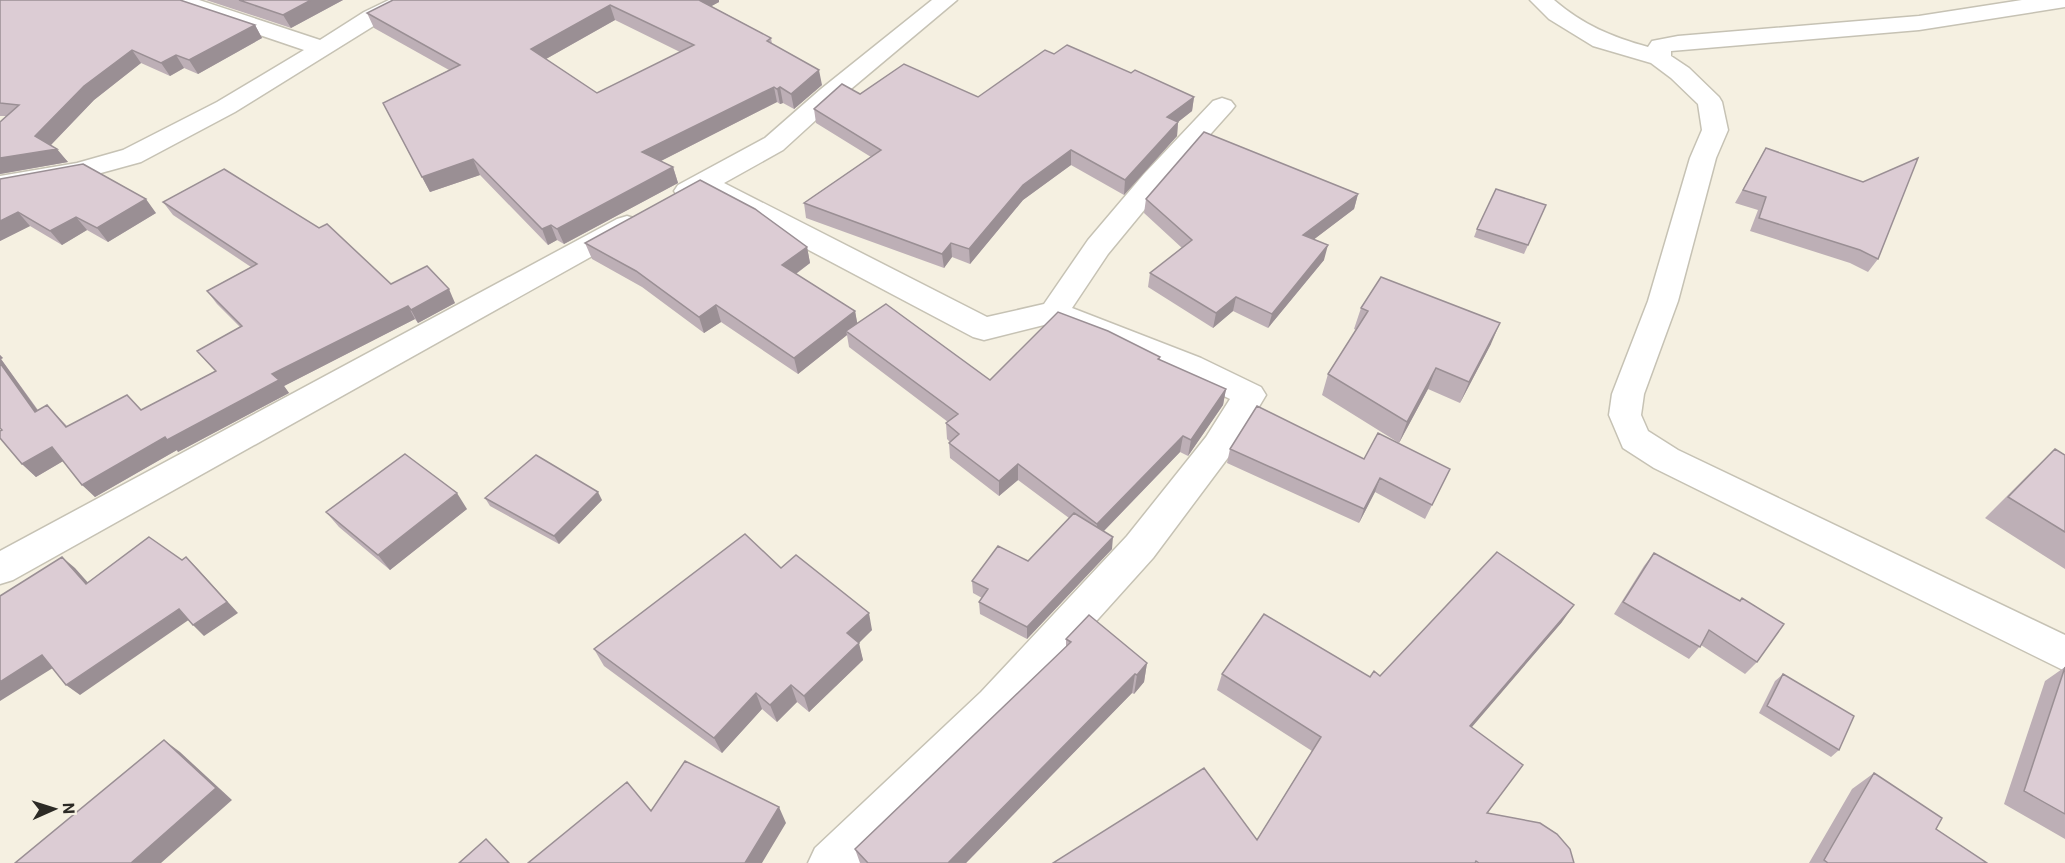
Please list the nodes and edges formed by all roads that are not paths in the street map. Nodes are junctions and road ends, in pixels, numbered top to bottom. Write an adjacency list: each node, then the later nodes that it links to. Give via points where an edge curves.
1 (169, 0): 6 (street)
2 (407, 0): 7 (street)
3 (946, 0): 10 (street, via 774,144)
4 (1540, 0): 8 (street, via 1601,41)
5 (2065, 0): 8 (street, via 1919,23 1678,43 1660,46)
6 (205, 4): 7 (street)
7 (323, 49): 11 (street, via 132,156)
8 (1659, 58): 14 (street, via 1710,102 1715,130 1703,158 1663,301 1628,394 1625,415 1635,439 1666,459)
9 (1222, 106): 12 (street, via 1098,247)
10 (703, 183): 12 (street, via 984,329); 13 (street)
11 (0, 186)
12 (1054, 312): 15 (street, via 1190,366 1250,395 1218,446 1140,547 995,705)
13 (0, 569)
14 (2065, 654)
15 (830, 863)

